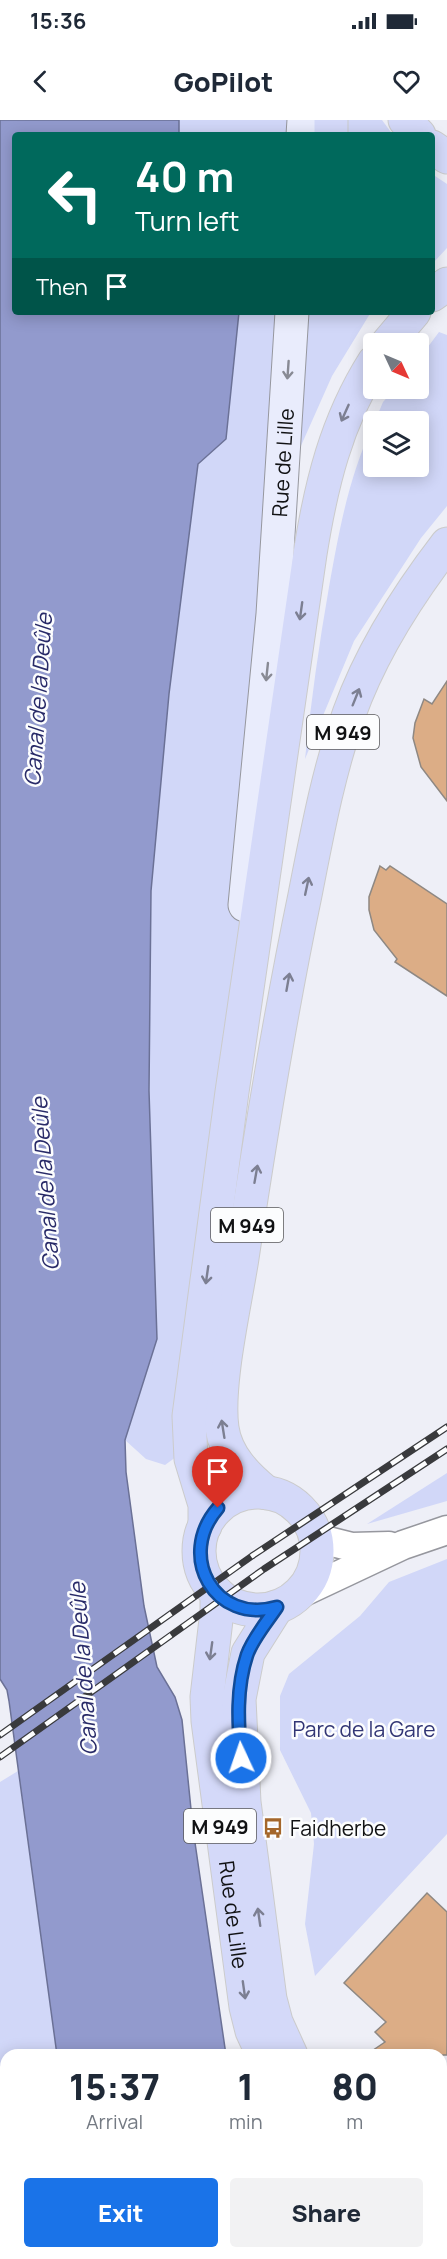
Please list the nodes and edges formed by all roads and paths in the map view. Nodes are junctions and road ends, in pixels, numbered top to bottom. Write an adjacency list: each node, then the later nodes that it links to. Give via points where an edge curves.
1 (405, 120): 2 (main road)
2 (416, 132)
3 (447, 284): 4 (main road)
4 (435, 294)
5 (292, 315): 10 (street, Rue de Lille, one-way to 10, via 273,614 238,974)
6 (411, 315): 7 (main road)
7 (396, 333)
8 (363, 379): 10 (main road, one-way to 10, via 339,428 318,501)
9 (447, 544): 11 (main road, M 949, one-way to 9, via 251,1480 233,1457 221,1414 245,1237 295,943 331,771 349,713 396,618)
10 (232, 1092): 12 (main road, M 949, one-way to 12, via 189,1416 191,1459 205,1505)
11 (267, 1492): 12 (main road, via 246,1493 226,1502); 14 (main road, via 285,1498 301,1510)
12 (205, 1526): 16 (main road, via 200,1561 206,1579)
13 (447, 1530): 15 (street)
14 (316, 1538): 15 (street, via 352,1547); 17 (main road, via 313,1572)
15 (403, 1545): 17 (street)
16 (217, 1593): 17 (main road, via 230,1603 261,1610); 18 (main road, Rue de Lille / M 949, one-way to 18, via 208,1721 246,2007)
17 (288, 1600): 19 (main road, Rue de Lille / M 949, one-way to 17, via 270,1999 239,1735 239,1699 248,1653)
18 (260, 2049)
19 (288, 2049)

